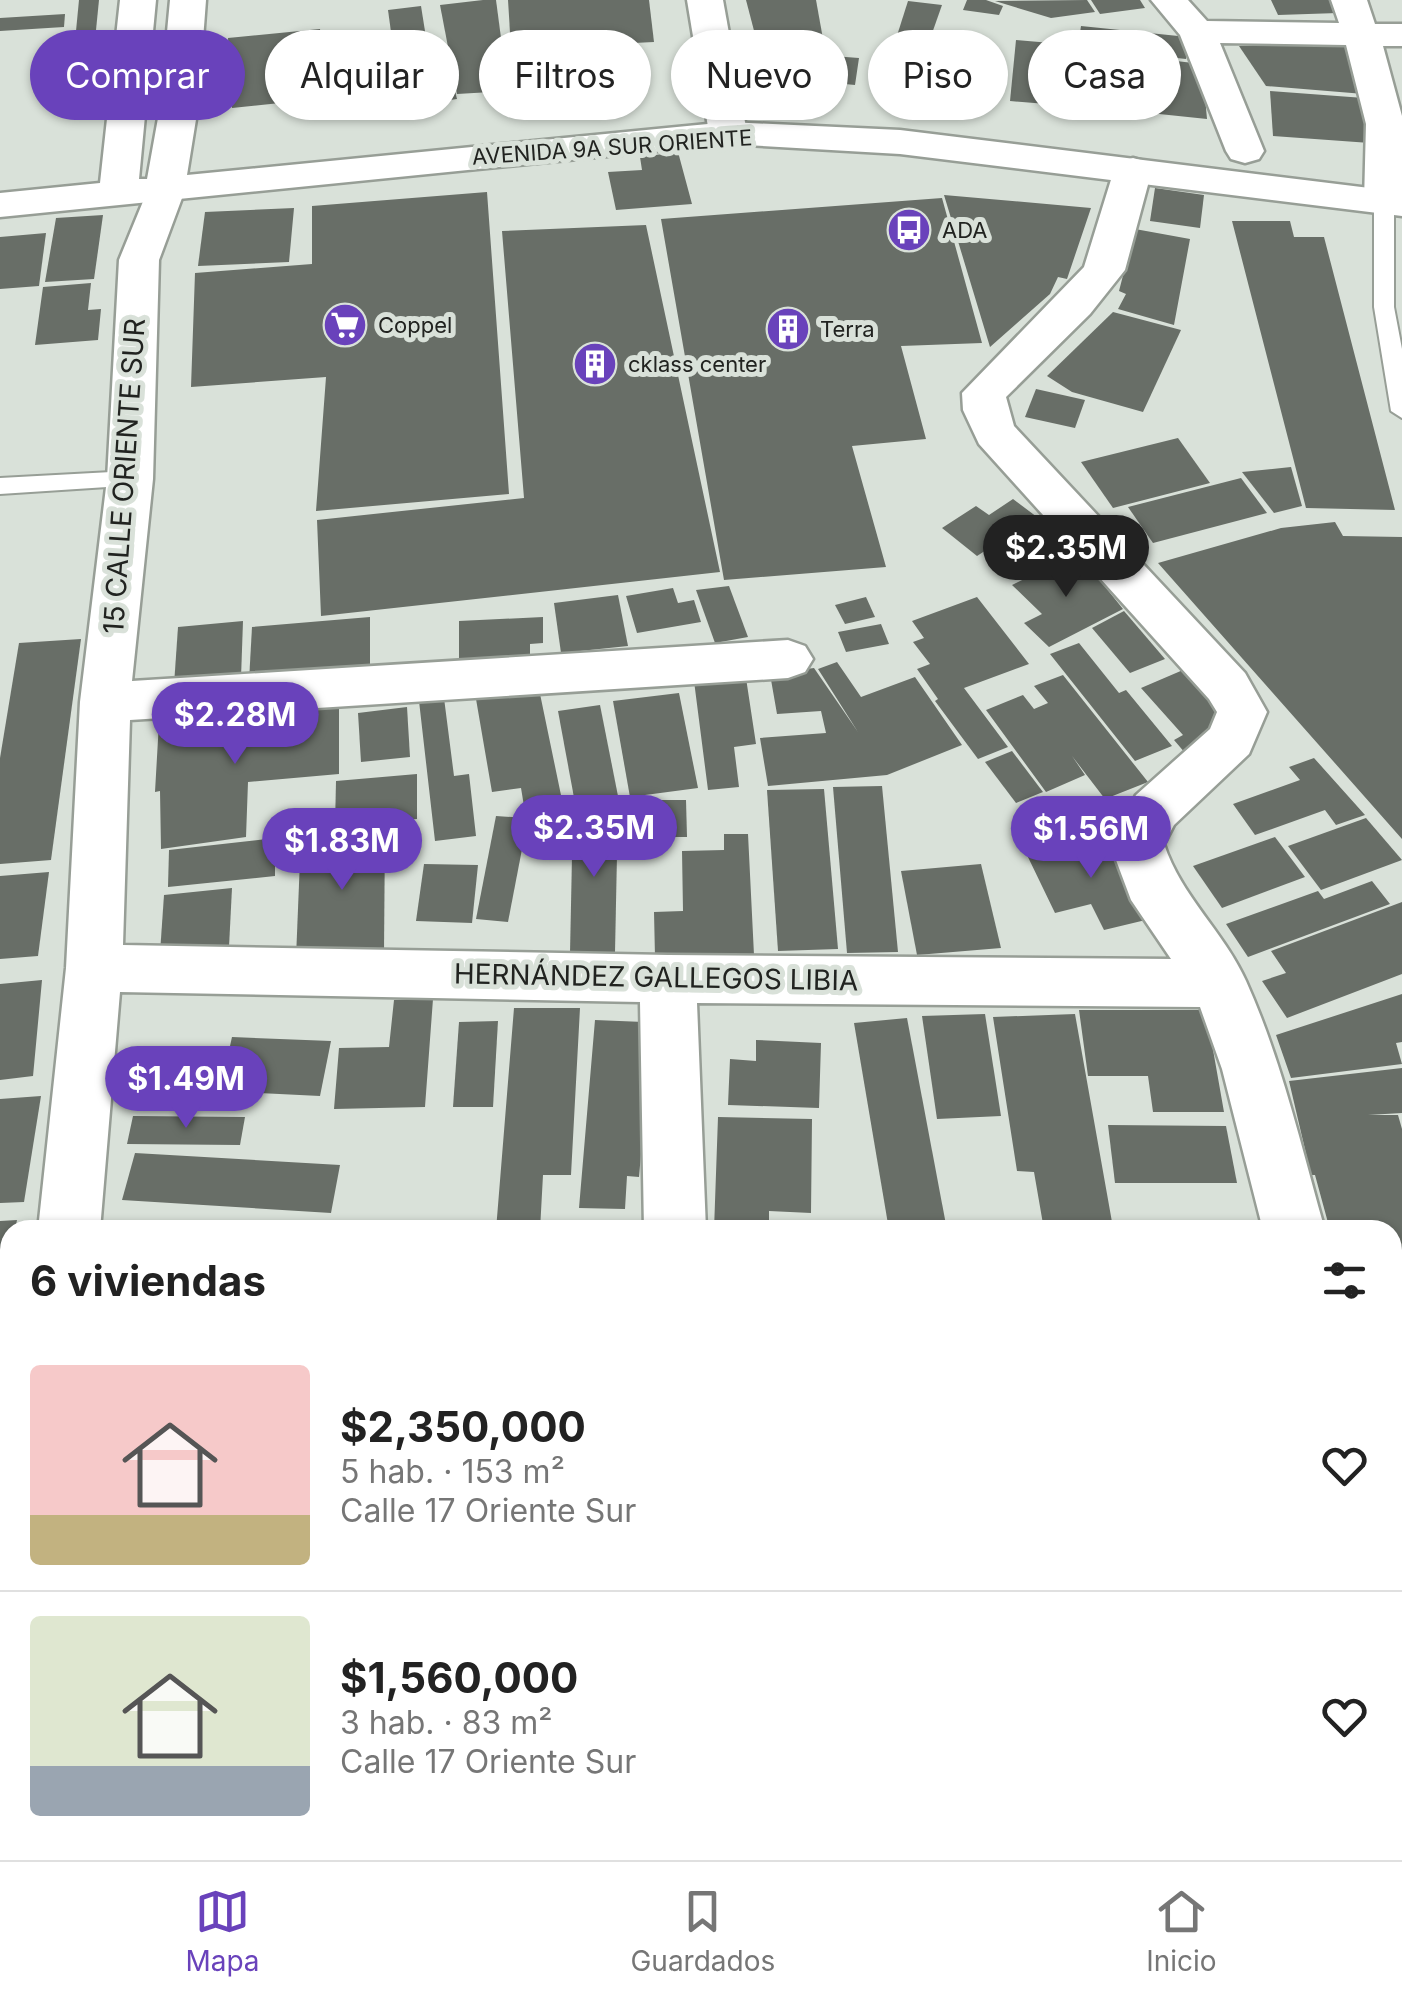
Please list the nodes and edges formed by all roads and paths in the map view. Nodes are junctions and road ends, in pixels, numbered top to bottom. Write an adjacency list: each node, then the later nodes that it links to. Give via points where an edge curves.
1 (138, 0): 16 (street, 15 CALLE ORIENTE SUR)
2 (188, 0): 15 (street, 15 CALLE ORIENTE SUR)
3 (705, 0): 6 (street)
4 (1169, 0): 7 (street)
5 (1355, 18): 7 (street); 8 (street); 17 (street, via 1388,126)
6 (710, 30)
7 (1197, 32): 12 (street)
8 (1402, 34)
9 (848, 105): 12 (street, AVENIDA 9A SUR ORIENTE)
10 (705, 120): 15 (street, AVENIDA 9A SUR ORIENTE)
11 (740, 120): 13 (street, AVENIDA 9A SUR ORIENTE)
12 (1245, 151): 17 (street, AVENIDA 9A SUR ORIENTE)
13 (1133, 170): 17 (street, AVENIDA 9A SUR ORIENTE); 27 (street, via 1104,270 984,392 985,410 994,434 1227,686 1242,712 1232,740 1155,810 1137,844 1150,884)
14 (0, 174): 16 (street, AVENIDA 9A SUR ORIENTE)
15 (168, 175): 16 (street, AVENIDA 9A SUR ORIENTE); 19 (street, 15 CALLE ORIENTE SUR)
16 (119, 179): 18 (street, AVENIDA 9A SUR ORIENTE); 19 (street, 15 CALLE ORIENTE SUR)
17 (1395, 186): 20 (lane, via 1384,307)
18 (0, 205)
19 (139, 260): 21 (street, 15 CALLE ORIENTE SUR)
20 (1402, 411)
21 (130, 478): 22 (lane); 24 (street, 15 CALLE ORIENTE SUR)
22 (0, 486)
23 (788, 659): 24 (street)
24 (106, 702): 25 (street, 15 CALLE ORIENTE SUR)
25 (94, 968): 26 (street, HERNÁNDEZ GALLEGOS LIBIA); 28 (street, 15 CALLE ORIENTE SUR)
26 (668, 979): 27 (street, HERNÁNDEZ GALLEGOS LIBIA); 29 (street)
27 (1219, 982): 30 (street, via 1251,1069)
28 (70, 1220)
29 (675, 1220)
30 (1291, 1220)

